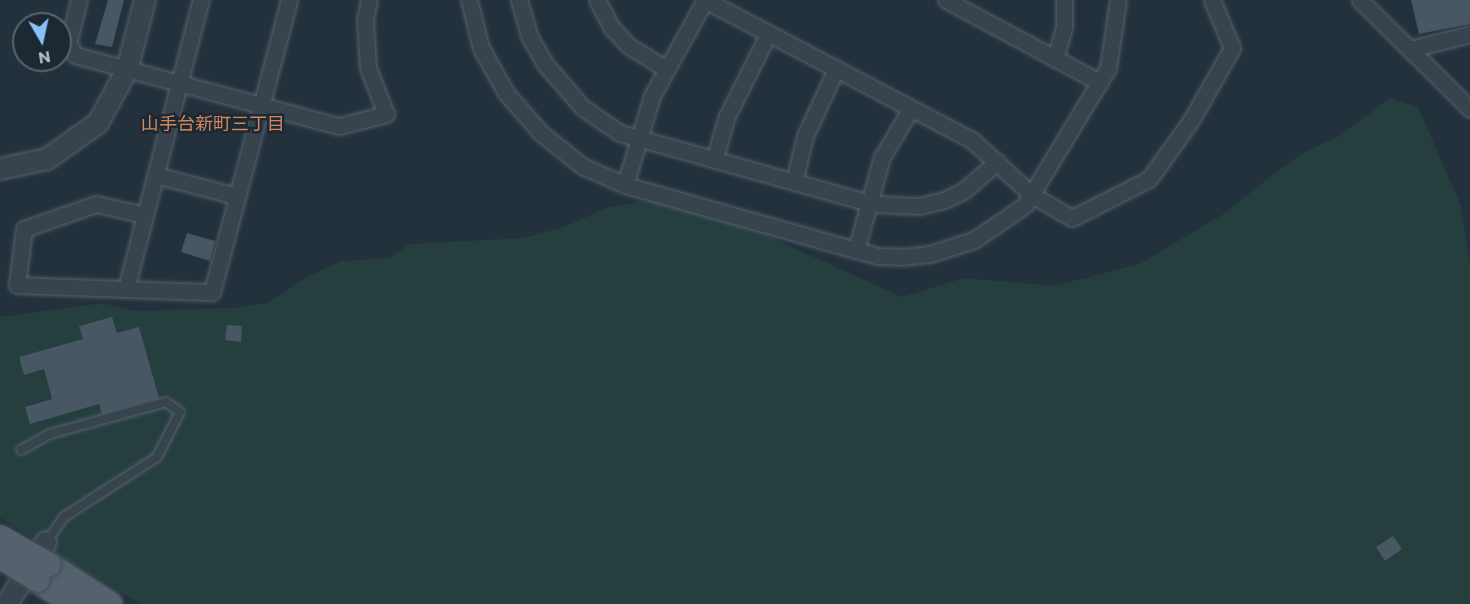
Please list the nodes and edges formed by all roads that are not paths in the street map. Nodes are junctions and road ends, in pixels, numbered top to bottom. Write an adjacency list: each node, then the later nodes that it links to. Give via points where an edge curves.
1 (79, 0): 22 (street, via 68,43 75,55)
2 (145, 0): 22 (street)
3 (201, 0): 24 (street)
4 (290, 0): 25 (street)
5 (369, 0): 25 (street, via 364,20 368,68 386,114 339,126)
6 (469, 0): 34 (street, via 481,48 506,93 521,111 562,152 582,166)
7 (519, 0): 28 (street, via 529,36 564,87 601,123)
8 (597, 0): 20 (street, via 612,28 628,46)
9 (705, 0): 16 (street); 20 (street)
10 (946, 0): 15 (street)
11 (1064, 0): 19 (street, via 1064,27)
12 (1118, 0): 23 (street, via 1112,52)
13 (1212, 0): 35 (street, via 1232,48 1190,122 1149,179 1072,218)
14 (1360, 0): 18 (street)
15 (967, 5): 19 (street)
16 (768, 34): 21 (street); 29 (street, via 727,116)
17 (1470, 34): 18 (street)
18 (1410, 50): 26 (street)
19 (1055, 59): 23 (street)
20 (666, 69): 28 (street, via 652,96)
21 (836, 69): 27 (street); 33 (street, via 806,136)
22 (127, 70): 24 (street); 31 (street, via 113,103 82,137 47,159)
23 (1099, 82): 35 (street)
24 (178, 85): 25 (street); 32 (street)
25 (261, 106): 36 (street)
26 (1470, 109)
27 (910, 110): 30 (street, via 973,141); 37 (street, via 882,157)
28 (639, 139): 29 (street); 34 (street)
29 (714, 160): 33 (street)
30 (997, 162): 35 (street); 37 (street, via 963,191 944,200 919,206)
31 (0, 169)
32 (155, 175): 36 (street); 38 (street)
33 (794, 182): 37 (street)
34 (625, 184): 39 (street)
35 (1032, 195): 39 (street, via 995,229 952,249 901,258)
36 (237, 196): 40 (street, via 212,292)
37 (869, 203): 39 (street)
38 (145, 215): 40 (street); 40 (street, via 96,204 24,229 17,285)
39 (856, 250)
40 (126, 289)
41 (21, 450): 44 (lane, via 50,434 166,402 180,412 157,457 64,517)
42 (0, 537): 44 (main road, bridge)
43 (0, 557): 44 (main road, bridge)
44 (44, 562): 45 (street); 46 (main road); 47 (main road)
45 (7, 604)
46 (74, 604)
47 (110, 604)

